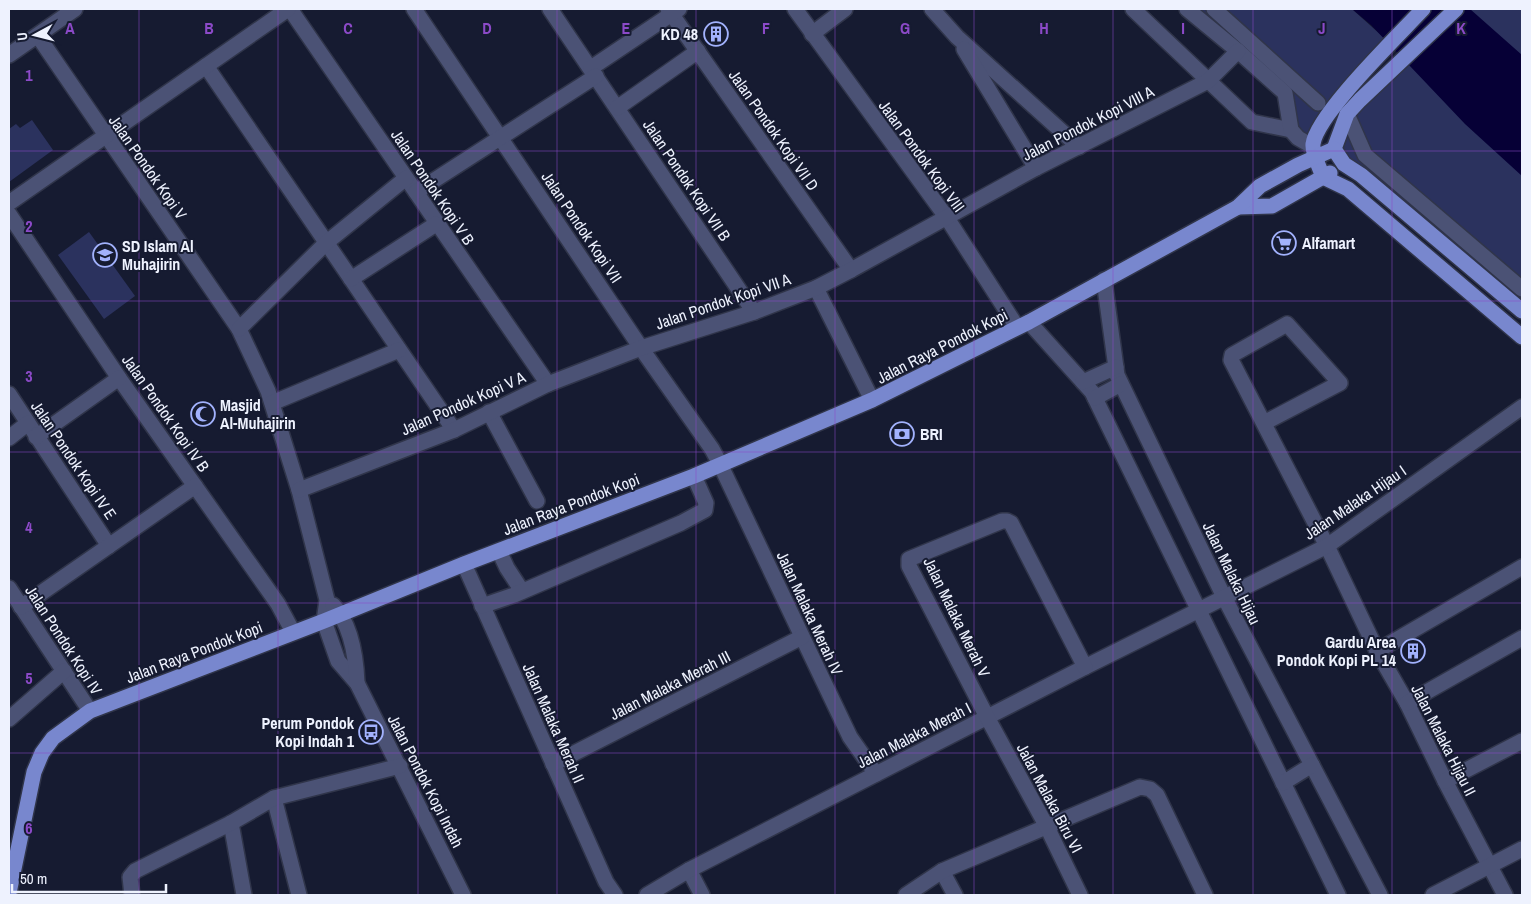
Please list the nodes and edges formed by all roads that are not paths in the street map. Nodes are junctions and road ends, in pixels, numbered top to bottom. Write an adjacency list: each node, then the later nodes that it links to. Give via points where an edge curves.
1 (75, 9): 15 (street)
2 (289, 9): 20 (street); 37 (street, Jalan Pondok Kopi V B)
3 (414, 9): 30 (street, Jalan Pondok Kopi VII)
4 (550, 9): 21 (street, Jalan Pondok Kopi VII B)
5 (795, 9): 14 (street, Jalan Pondok Kopi VIII)
6 (845, 9): 14 (street)
7 (932, 9): 16 (street)
8 (1133, 9): 23 (street)
9 (1187, 9): 18 (street)
10 (1214, 9): 25 (street)
11 (1423, 9): 33 (main road, via 1328,113 1316,132)
12 (1456, 9): 27 (main road)
13 (674, 10): 17 (street, Jalan Pondok Kopi VII D); 21 (street)
14 (812, 34): 42 (street, Jalan Pondok Kopi VIII)
15 (38, 36): 19 (street); 29 (street, Jalan Pondok Kopi V)
16 (957, 38): 22 (street); 24 (street)
17 (698, 51): 26 (street); 45 (street, Jalan Pondok Kopi VII D)
18 (1238, 51): 23 (street, Jalan Pondok Kopi VIII A); 28 (street, via 1285,92)
19 (9, 55)
20 (206, 66): 29 (street); 44 (street)
21 (593, 72): 26 (street, Jalan Pondok Kopi VII B); 30 (street)
22 (1007, 81): 24 (street); 31 (street)
23 (1208, 81): 28 (street, via 1252,122); 31 (street, Jalan Pondok Kopi VIII A)
24 (991, 94): 35 (street)
25 (1318, 103)
26 (617, 108): 51 (street, Jalan Pondok Kopi VII B)
27 (1347, 114): 32 (main road); 49 (street, via 1365,155)
28 (1292, 130): 33 (street)
29 (105, 136): 39 (street); 53 (street, Jalan Pondok Kopi V)
30 (501, 137): 38 (street); 55 (street, Jalan Pondok Kopi VII)
31 (1079, 147): 35 (street, Jalan Pondok Kopi VIII A)
32 (1334, 149): 33 (main road); 34 (main road)
33 (1314, 151): 36 (main road); 40 (main road, via 1260,186)
34 (1344, 164): 36 (main road); 50 (main road)
35 (1036, 168): 42 (street, Jalan Pondok Kopi VIII A)
36 (1323, 177): 40 (main road, via 1272,206); 54 (main road, via 1348,189)
37 (406, 178): 38 (street, Jalan Pondok Kopi V B); 44 (street)
38 (416, 192): 43 (street, Jalan Pondok Kopi V B)
39 (9, 203)
40 (1238, 207): 47 (main road, Jalan Raya Pondok Kopi)
41 (9, 214): 58 (street, Jalan Pondok Kopi IV B)
42 (947, 218): 45 (street, Jalan Pondok Kopi VII A); 52 (street, Jalan Pondok Kopi VIII)
43 (436, 224): 46 (street); 60 (street, Jalan Pondok Kopi V B)
44 (326, 243): 46 (street); 53 (street)
45 (851, 270): 48 (street, Jalan Pondok Kopi VII A)
46 (350, 279): 56 (street)
47 (1104, 280): 52 (main road, Jalan Raya Pondok Kopi); 57 (street, Jalan Malaka Hijau)
48 (816, 288): 51 (street, Jalan Pondok Kopi VII A); 64 (street, Jalan Pondok Kopi VII A)
49 (1522, 289)
50 (1522, 311)
51 (754, 312): 55 (street, Jalan Pondok Kopi VII A)
52 (1023, 324): 59 (street); 64 (main road, Jalan Raya Pondok Kopi)
53 (239, 329): 65 (street, Jalan Pondok Kopi V)
54 (1522, 337)
55 (641, 348): 60 (street, Jalan Pondok Kopi V A); 73 (street, Jalan Pondok Kopi VII)
56 (399, 350): 65 (street); 70 (street)
57 (1116, 367): 59 (street); 61 (street, Jalan Malaka Hijau)
58 (119, 378): 71 (street); 75 (street, Jalan Pondok Kopi IV B)
59 (1083, 382): 63 (street)
60 (548, 384): 67 (street, Jalan Pondok Kopi V A)
61 (1121, 384): 63 (street); 85 (street, Jalan Malaka Hijau)
62 (9, 394): 68 (street, Jalan Pondok Kopi IV E)
63 (1095, 398): 89 (street)
64 (872, 400): 73 (main road, Jalan Raya Pondok Kopi)
65 (272, 403): 76 (street, Jalan Pondok Kopi V)
66 (1522, 407): 79 (street, Jalan Malaka Hijau I)
67 (488, 412): 70 (street, Jalan Pondok Kopi V A); 77 (street)
68 (28, 423): 71 (street, Jalan Pondok Kopi IV E); 72 (street)
69 (1264, 423): 69 (street, Jalan Malaka Hijau II, via 1230,357 1286,324 1340,384); 79 (street, Jalan Malaka Hijau II)
70 (454, 430): 76 (street, Jalan Pondok Kopi V A)
71 (36, 437): 78 (street, Jalan Pondok Kopi IV E)
72 (9, 438)
73 (720, 464): 74 (main road, Jalan Raya Pondok Kopi); 93 (street, Jalan Malaka Merah IV)
74 (694, 476): 80 (main road, Jalan Raya Pondok Kopi); 84 (street, via 706,502 705,510)
75 (195, 486): 78 (street); 92 (street, Jalan Pondok Kopi IV B, via 278,604)
76 (299, 490): 86 (street, Jalan Pondok Kopi V)
77 (537, 501)
78 (109, 546): 88 (street)
79 (1327, 546): 85 (street, Jalan Malaka Hijau I); 95 (street, Jalan Malaka Hijau II)
80 (499, 551): 81 (main road, Jalan Raya Pondok Kopi); 84 (street)
81 (464, 564): 87 (street, Jalan Malaka Merah II); 90 (main road, Jalan Raya Pondok Kopi)
82 (1522, 567): 95 (street)
83 (9, 588): 88 (street, Jalan Pondok Kopi IV)
84 (522, 591): 87 (street)
85 (1224, 597): 89 (street, Jalan Malaka Hijau I); 105 (street, Jalan Malaka Hijau)
86 (328, 600): 90 (street, Jalan Pondok Kopi V); 91 (street, Jalan Pondok Kopi V)
87 (482, 606): 104 (street, Jalan Malaka Merah II)
88 (21, 607): 97 (street, Jalan Pondok Kopi IV)
89 (1199, 610): 96 (street, Jalan Malaka Merah I); 109 (street)
90 (341, 614): 91 (main road, Jalan Raya Pondok Kopi); 98 (street, Jalan Pondok Kopi Indah, via 356,657)
91 (324, 621): 92 (main road, Jalan Raya Pondok Kopi); 98 (street, Jalan Pondok Kopi Indah, via 338,661)
92 (293, 632): 100 (main road, Jalan Raya Pondok Kopi)
93 (802, 637): 104 (street, Jalan Malaka Merah III); 107 (street, Jalan Malaka Merah IV, via 850,737)
94 (1522, 638): 99 (street)
95 (1377, 650): 99 (street, Jalan Malaka Hijau II)
96 (1084, 667): 101 (street, Jalan Malaka Merah I); 101 (street, Jalan Malaka Merah V, via 1011,523 1002,521 911,557 909,566)
97 (64, 671): 100 (street, Jalan Pondok Kopi IV); 102 (street)
98 (357, 683): 106 (street, Jalan Pondok Kopi Indah)
99 (1407, 703): 108 (street, Jalan Malaka Hijau II)
100 (90, 712): 117 (main road, Jalan Raya Pondok Kopi, via 52,738 42,753 34,772)
101 (987, 717): 107 (street, Jalan Malaka Merah I); 112 (street, Jalan Malaka Biru VI)
102 (9, 719)
103 (1522, 741): 108 (street)
104 (553, 764): 122 (street, Jalan Malaka Merah II, via 606,882)
105 (1312, 765): 109 (street); 130 (street, Jalan Malaka Hijau)
106 (400, 766): 110 (street); 121 (street, Jalan Pondok Kopi Indah)
107 (876, 774): 115 (street, Jalan Malaka Merah I)
108 (1445, 781): 114 (street, Jalan Malaka Hijau II)
109 (1283, 783): 129 (street)
110 (274, 798): 111 (street); 120 (street)
111 (231, 824): 118 (street, via 135,871 130,877); 119 (street)
112 (1047, 827): 116 (street); 127 (street, Jalan Malaka Biru VI); 128 (street, via 1131,790 1140,787 1150,789 1157,795)
113 (1522, 849): 114 (street)
114 (1490, 866): 131 (street); 132 (street, Jalan Malaka Hijau II)
115 (689, 870): 123 (street, Jalan Malaka Merah I); 124 (street)
116 (942, 871): 125 (street); 126 (street)
117 (9, 892)
118 (132, 895)
119 (244, 895)
120 (299, 895)
121 (463, 895)
122 (616, 895)
123 (647, 895)
124 (702, 895)
125 (906, 895)
126 (955, 895)
127 (1080, 895)
128 (1205, 895)
129 (1338, 895)
130 (1380, 895)
131 (1433, 895)
132 (1505, 895)

